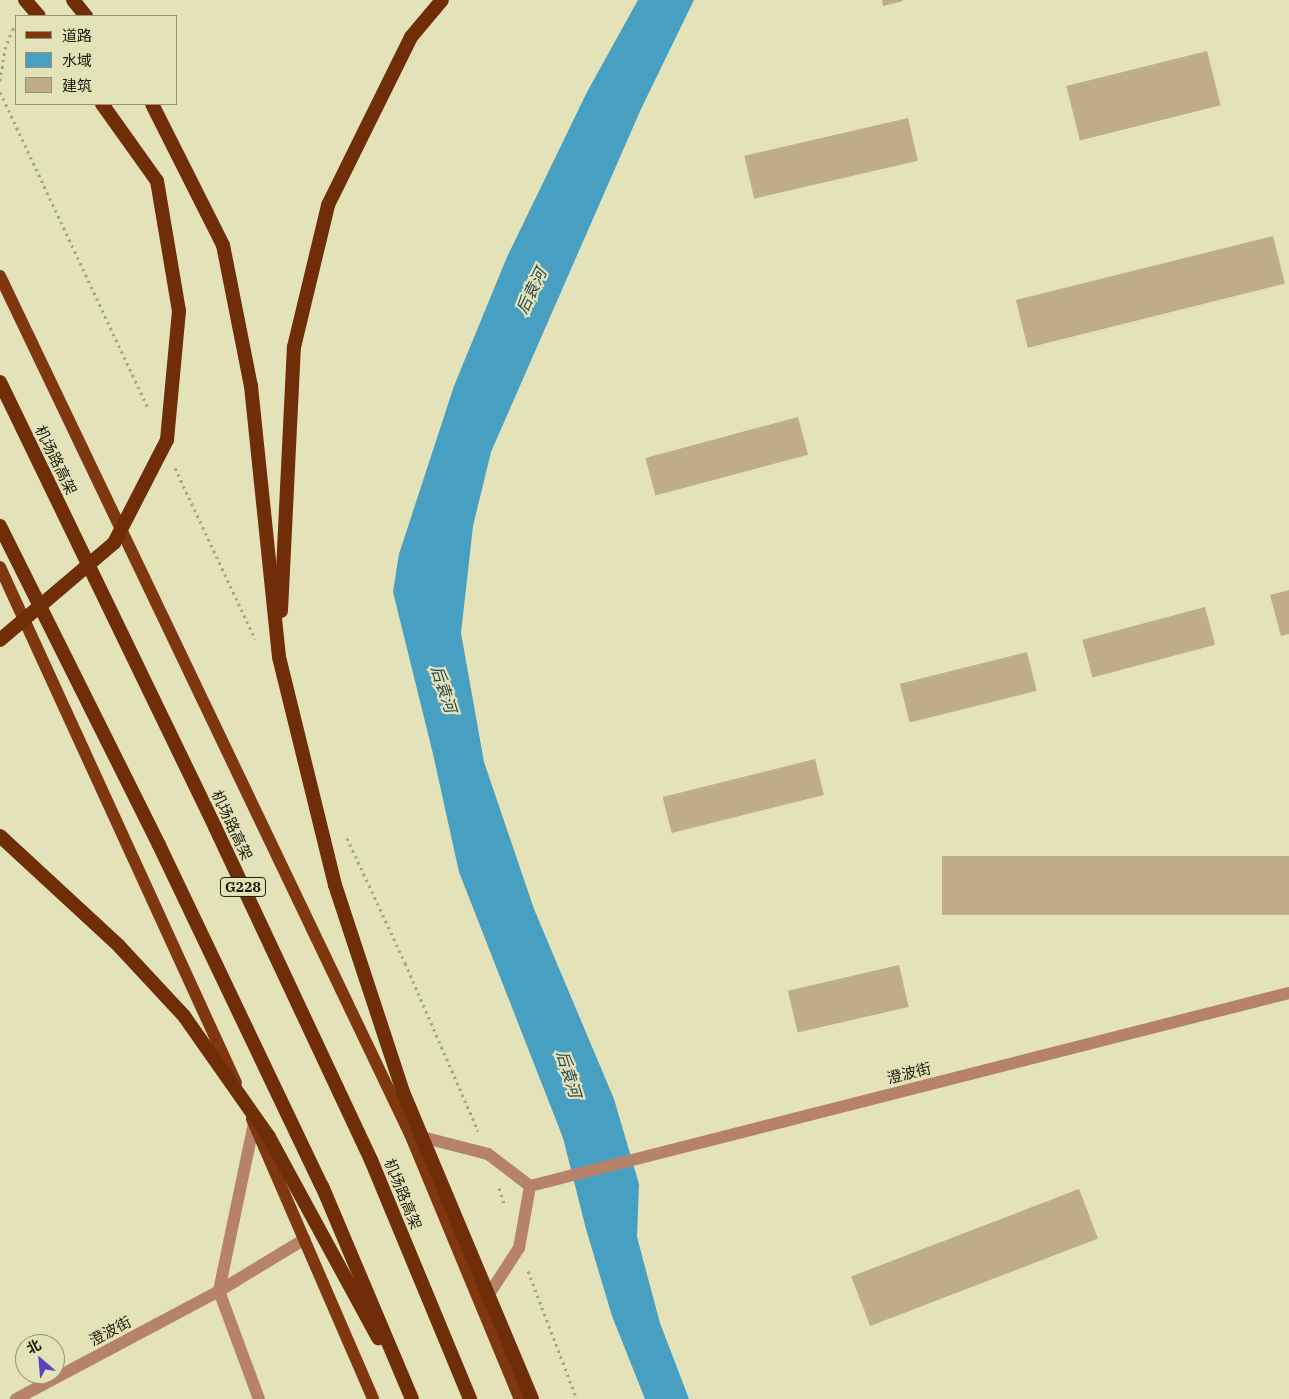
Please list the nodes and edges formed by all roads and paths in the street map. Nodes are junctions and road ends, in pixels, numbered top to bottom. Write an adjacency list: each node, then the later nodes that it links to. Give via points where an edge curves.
1 (25, 0): 4 (highway, bridge)
2 (73, 0): 5 (highway)
3 (442, 0): 15 (highway, bridge, via 410,37 328,205 294,347)
4 (38, 15)
5 (85, 15)
6 (15, 27): 7 (path, via 5,49)
7 (0, 81)
8 (103, 105): 14 (highway, bridge, via 157,181 179,310 167,440 114,543)
9 (153, 105): 15 (highway, bridge, via 223,245 251,386)
10 (0, 276): 19 (main road)
11 (0, 382): 28 (highway, 机场路高架 / G228, bridge, via 215,827 371,1160)
12 (2, 532): 27 (highway, bridge, via 159,845 322,1186)
13 (0, 567): 18 (main road)
14 (0, 640)
15 (279, 657): 30 (highway, bridge, via 335,885 402,1092)
16 (0, 836): 27 (highway, bridge, via 120,946 184,1016 270,1137)
17 (1289, 993): 20 (street, 澄波街)
18 (254, 1123): 21 (main road); 22 (street)
19 (410, 1134): 20 (street, via 488,1154); 23 (main road)
20 (534, 1185): 23 (street, via 519,1248)
21 (305, 1239): 22 (street, 澄波街); 26 (main road)
22 (219, 1291): 24 (street, 澄波街); 25 (street)
23 (481, 1306): 29 (main road)
24 (16, 1399)
25 (259, 1399)
26 (373, 1399)
27 (411, 1399)
28 (470, 1399)
29 (520, 1399)
30 (532, 1399)

